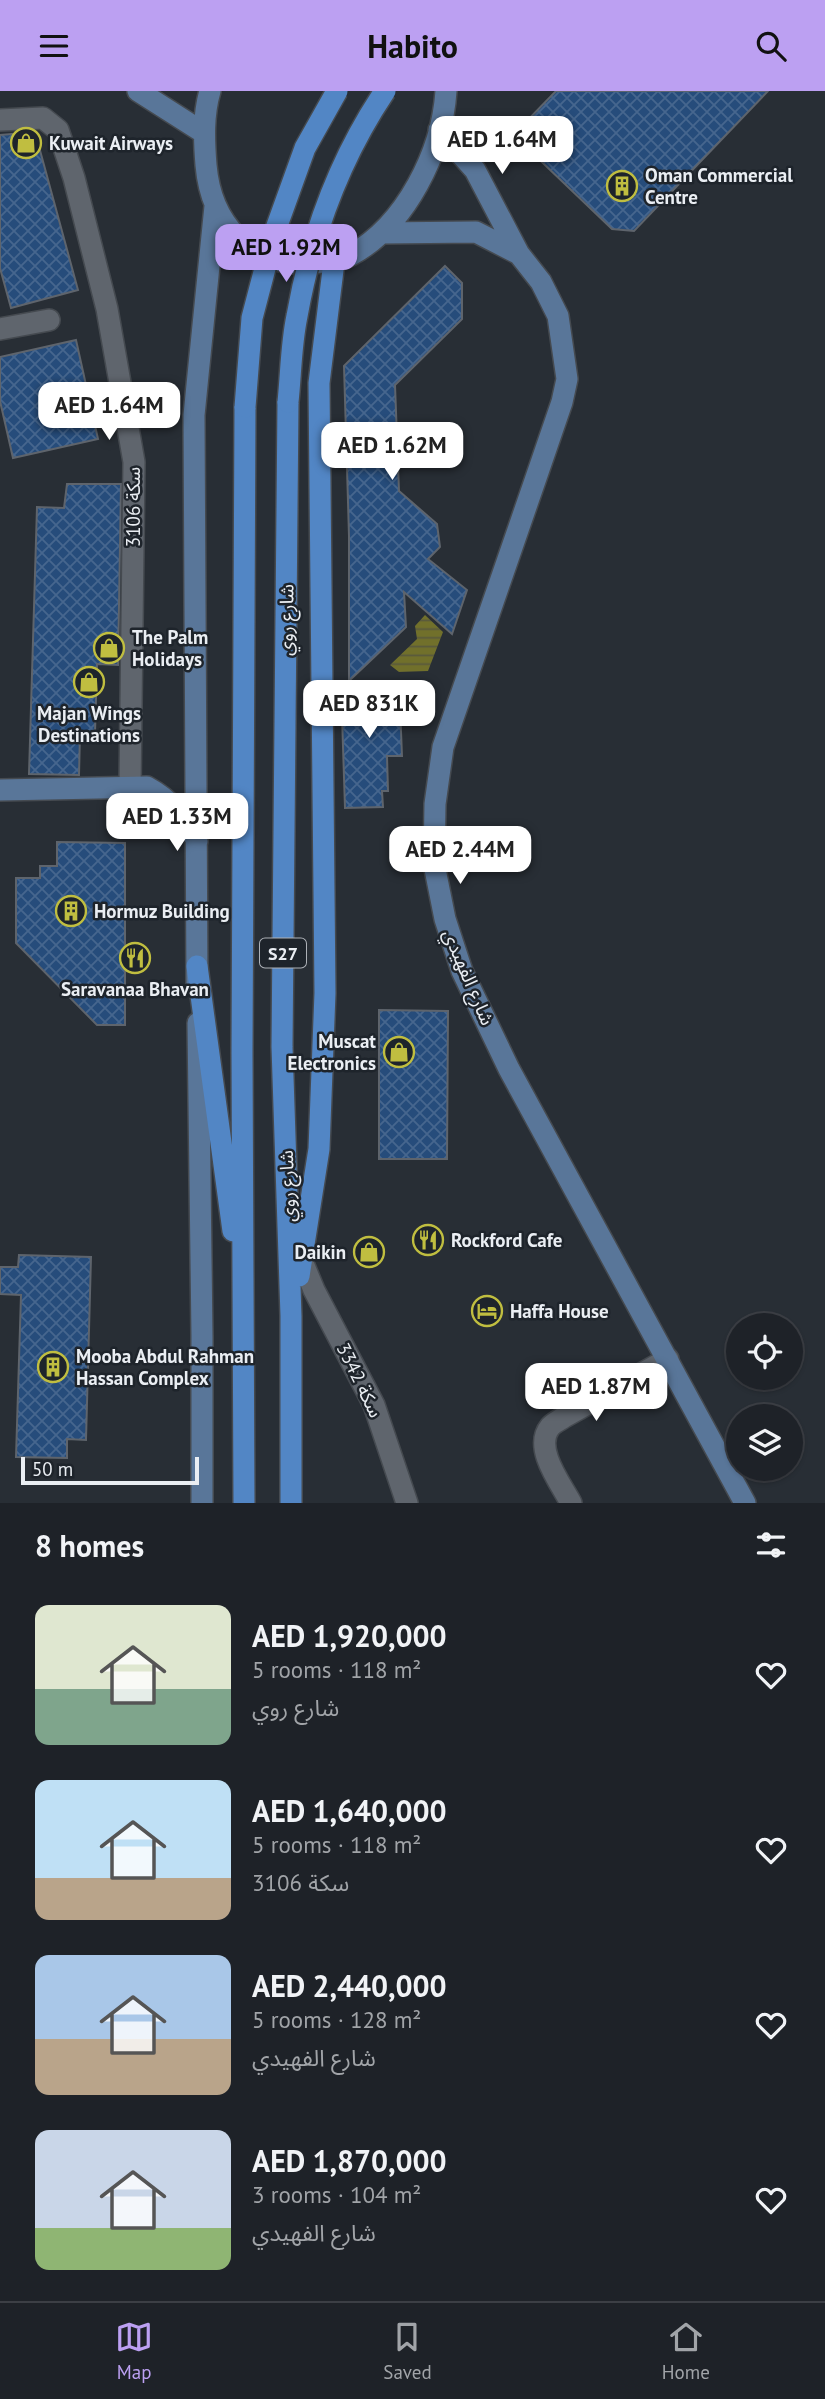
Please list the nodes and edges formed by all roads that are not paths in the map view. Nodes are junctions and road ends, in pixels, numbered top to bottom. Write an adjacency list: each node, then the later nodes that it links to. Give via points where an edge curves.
1 (138, 91): 8 (main road)
2 (210, 91): 8 (main road)
3 (337, 91): 21 (main road, S27, bridge, via 305,148 274,234 252,318 245,407)
4 (385, 91): 20 (main road, شارع روي / S27, bridge, via 343,164 315,240 296,318 288,403 282,1047)
5 (446, 91): 7 (main road)
6 (0, 120): 15 (street, سكة 3106, via 43,118 58,129 107,309 134,462)
7 (439, 130): 10 (main road, via 431,159 411,196); 11 (main road, شارع الفهيدي, via 475,170)
8 (204, 133): 9 (main road)
9 (215, 206): 12 (main road, via 229,229 258,254 289,264); 17 (main road, via 194,415)
10 (381, 233): 11 (main road, شارع الفهيدي, via 476,232); 12 (main road)
11 (519, 254): 22 (main road, شارع الفهيدي, via 541,282 558,316 567,379 443,747 435,804 434,863 462,971 509,1069)
12 (334, 262): 19 (main road, via 319,383 325,993 319,1150)
13 (49, 320): 14 (street)
14 (0, 329)
15 (130, 787): 16 (main road); 17 (main road, via 147,787 164,797 185,819)
16 (3, 790)
17 (198, 843): 18 (main road)
18 (197, 966): 21 (main road); 23 (main road)
19 (302, 1261): 20 (main road); 26 (street, سكة 3342, via 374,1405)
20 (291, 1316): 25 (main road, شارع روي / S27)
21 (244, 1320): 24 (main road, S27)
22 (668, 1359): 27 (street, via 549,1427 544,1443 547,1457); 28 (main road, شارع الفهيدي)
23 (202, 1503)
24 (244, 1503)
25 (291, 1503)
26 (407, 1503)
27 (571, 1503)
28 (745, 1503)

